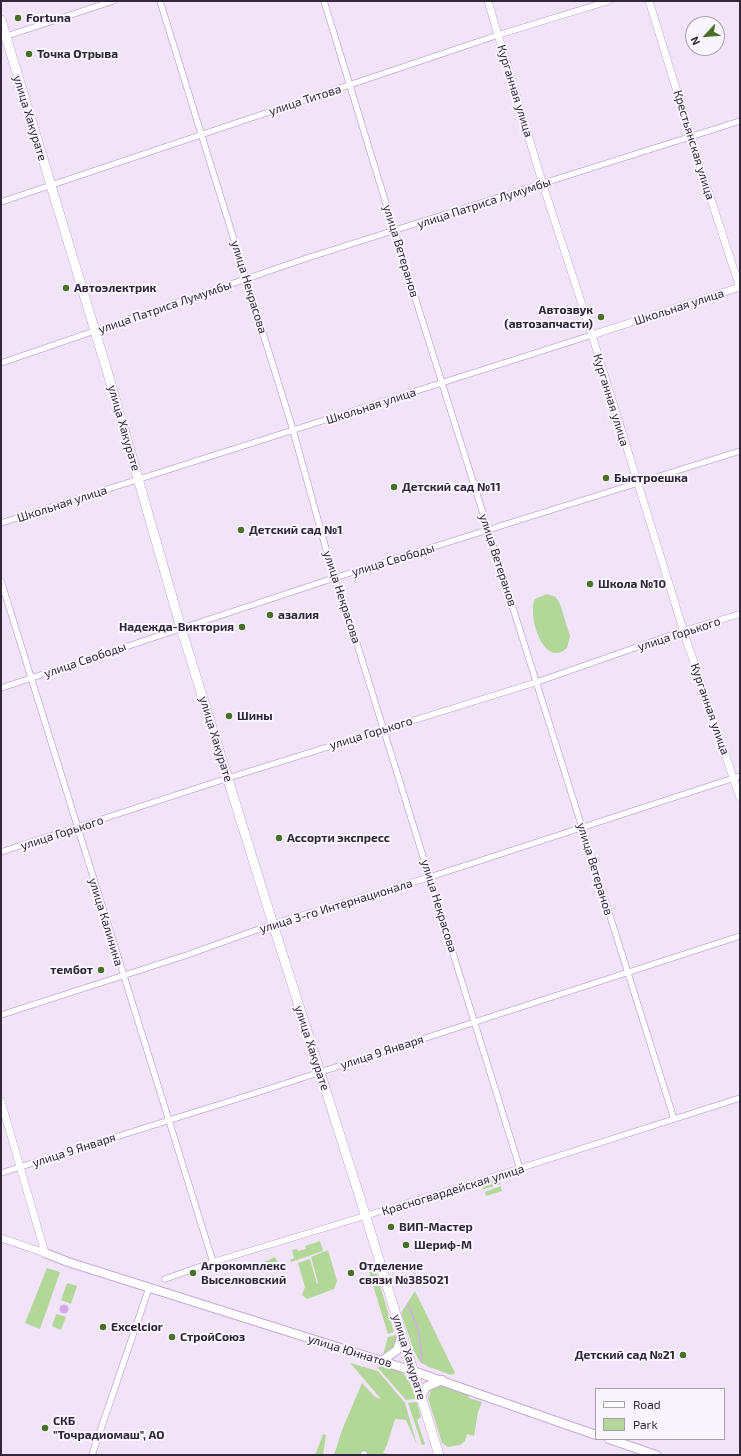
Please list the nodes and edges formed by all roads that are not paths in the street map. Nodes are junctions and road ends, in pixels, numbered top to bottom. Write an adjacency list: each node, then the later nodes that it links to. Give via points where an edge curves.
1 (113, 1): 9 (street)
2 (160, 1): 12 (street, улица Некрасова)
3 (324, 1): 10 (street, улица Ветеранов)
4 (488, 1): 8 (street, Курганная улица)
5 (609, 1): 8 (street, улица Титова)
6 (649, 1): 13 (street, Крестьянская улица)
7 (1, 20): 9 (main road, улица Хакурате)
8 (498, 35): 10 (street, улица Титова); 14 (street, Курганная улица)
9 (3, 37): 15 (main road, улица Хакурате)
10 (350, 85): 12 (street, улица Титова); 17 (street, улица Ветеранов)
11 (740, 121): 13 (street, улица Патриса Лумумбы)
12 (201, 134): 15 (street, улица Титова); 18 (street, улица Некрасова)
13 (691, 137): 14 (street, улица Патриса Лумумбы); 19 (street, Крестьянская улица)
14 (543, 185): 17 (street, улица Патриса Лумумбы); 21 (street, Курганная улица)
15 (50, 186): 16 (street, улица Титова); 20 (main road, улица Хакурате)
16 (1, 202)
17 (395, 232): 18 (street, улица Патриса Лумумбы); 23 (street, улица Ветеранов)
18 (246, 279): 20 (street, улица Патриса Лумумбы); 24 (street, улица Некрасова)
19 (740, 288): 21 (street, Школьная улица)
20 (95, 332): 22 (street, улица Патриса Лумумбы); 26 (main road, улица Хакурате)
21 (592, 335): 23 (street, Школьная улица); 27 (street, Курганная улица)
22 (1, 363)
23 (442, 383): 24 (street, Школьная улица); 29 (street, улица Ветеранов)
24 (293, 430): 26 (street, Школьная улица); 30 (street, улица Некрасова)
25 (740, 451): 27 (street, улица Свободы)
26 (139, 480): 28 (street, Школьная улица); 33 (main road, улица Хакурате)
27 (637, 484): 29 (street, улица Свободы); 34 (street, Курганная улица)
28 (1, 523)
29 (488, 530): 30 (street, улица Свободы); 36 (street, улица Ветеранов)
30 (334, 578): 33 (street, улица Свободы); 38 (street, улица Некрасова, via 353,630)
31 (1, 581): 35 (street, улица Калинина)
32 (740, 614): 34 (street, улица Горького)
33 (181, 628): 35 (street, улица Свободы); 40 (main road, улица Хакурате)
34 (683, 631): 36 (street, улица Горького); 39 (street, Курганная улица)
35 (31, 679): 37 (street, улица Свободы); 42 (street, улица Калинина)
36 (537, 682): 38 (street, улица Горького); 43 (street, улица Ветеранов)
37 (1, 688)
38 (383, 729): 40 (street, улица Горького); 45 (street, улица Некрасова)
39 (737, 777): 41 (street, Курганная улица); 43 (street, улица 3-го Интернационала)
40 (228, 778): 42 (street, улица Горького); 46 (main road, улица Хакурате)
41 (740, 798)
42 (77, 829): 44 (street, улица Горького); 49 (street, улица Калинина)
43 (582, 829): 45 (street, улица 3-го Интернационала); 48 (street, улица Ветеранов)
44 (1, 852)
45 (430, 877): 46 (street, улица 3-го Интернационала); 51 (street, улица Некрасова)
46 (273, 924): 49 (street, улица 3-го Интернационала); 52 (main road, улица Хакурате)
47 (740, 936): 48 (street, улица 9 Января)
48 (627, 972): 51 (street, улица 9 Января); 56 (street, улица Ветеранов)
49 (123, 976): 50 (street, улица 3-го Интернационала); 55 (street, улица Калинина)
50 (1, 1015)
51 (474, 1022): 52 (street, улица 9 Января); 58 (street, улица Некрасова)
52 (320, 1072): 55 (street, улица 9 Января); 60 (main road, улица Хакурате)
53 (740, 1098): 56 (street, Красногвардейская улица)
54 (1, 1101): 57 (street)
55 (168, 1119): 57 (street, улица 9 Января); 63 (street, улица Калинина)
56 (674, 1119): 58 (street, Красногвардейская улица)
57 (20, 1167): 59 (street, улица 9 Января); 62 (street)
58 (520, 1169): 60 (street, Красногвардейская улица)
59 (1, 1173)
60 (366, 1216): 63 (street, Красногвардейская улица); 66 (main road, улица Хакурате)
61 (1, 1238): 62 (street, улица Юннатов)
62 (45, 1253): 65 (main road, улица Юннатов)
63 (213, 1262): 64 (street, Красногвардейская улица)
64 (165, 1279)
65 (149, 1288): 67 (main road, улица Юннатов); 73 (street)
66 (402, 1335): 67 (main road, via 396,1350); 68 (main road, улица Хакурате)
67 (382, 1361): 68 (main road, улица Юннатов)
68 (413, 1371): 69 (main road, улица Юннатов); 70 (main road, улица Хакурате)
69 (442, 1380): 70 (main road, via 426,1387); 71 (main road, улица Юннатов)
70 (421, 1397): 74 (main road, улица Хакурате)
71 (595, 1435)
72 (612, 1440): 75 (main road)
73 (92, 1455)
74 (439, 1455)
75 (656, 1455)

